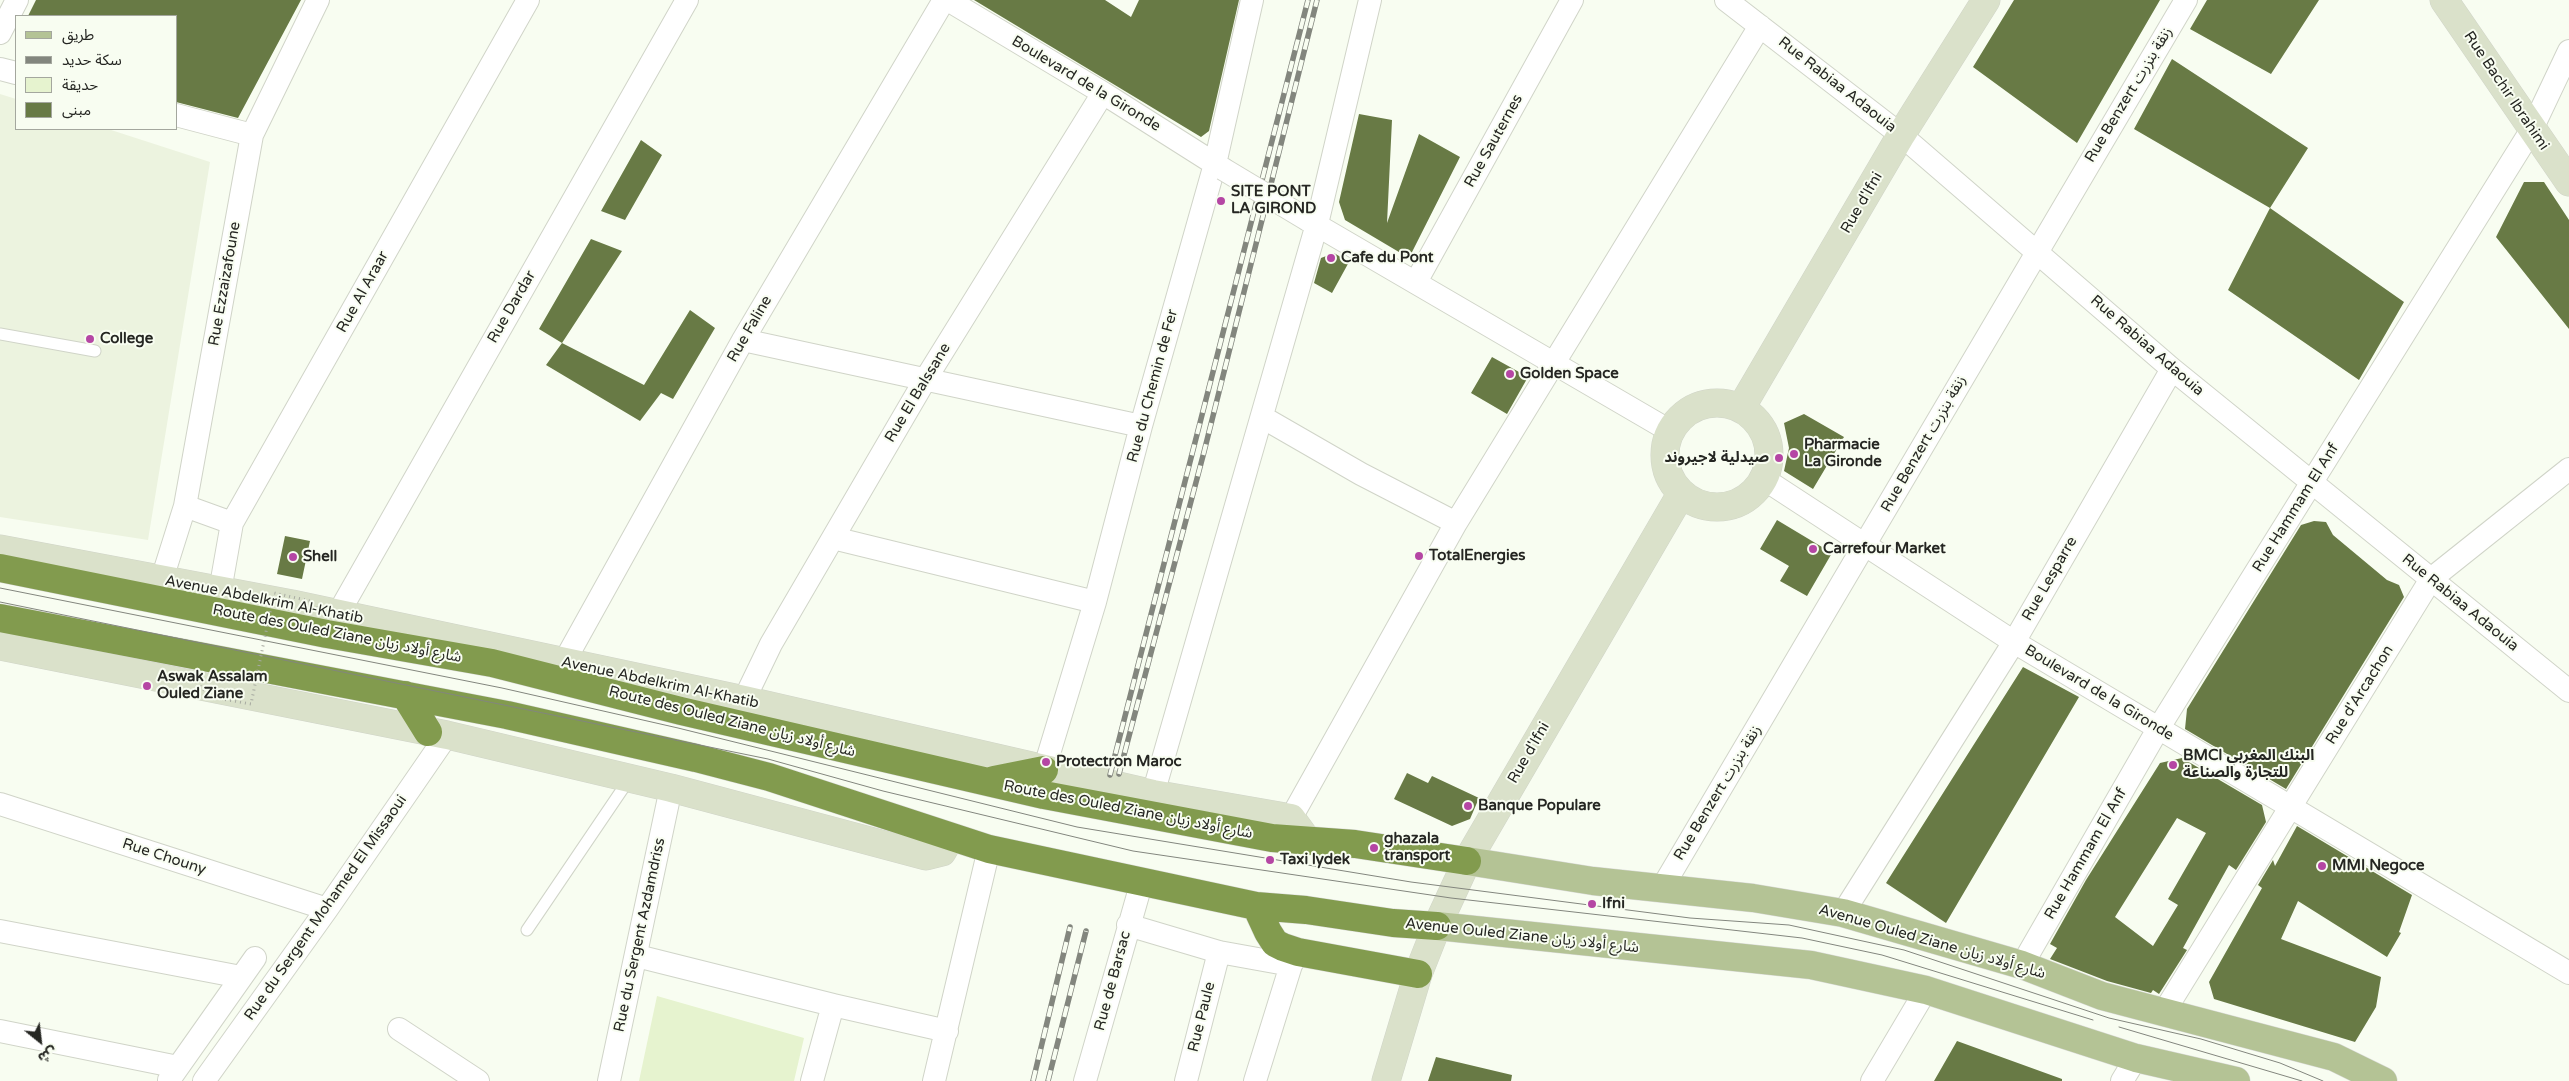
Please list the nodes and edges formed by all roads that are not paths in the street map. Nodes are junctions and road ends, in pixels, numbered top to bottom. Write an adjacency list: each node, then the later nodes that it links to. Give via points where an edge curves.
1 (17, 0): 15 (street)
2 (318, 0): 22 (street, Rue Ezzaizafoune)
3 (528, 0): 44 (street, Rue Al Araar)
4 (687, 0): 55 (street, Rue Dardar)
5 (944, 0): 30 (street, Rue Faline)
6 (948, 0): 19 (street, Boulevard de la Gironde)
7 (1252, 0): 24 (street, Rue du Chemin de Fer)
8 (1370, 0): 26 (street)
9 (1572, 0): 28 (street, Rue Sauternes)
10 (1726, 0): 14 (street, Rue Rabiaa Adaouia)
11 (1986, 0): 23 (street, Rue d'Ifni)
12 (2186, 0): 27 (street, Rue Benzert زنقة بنزرت)
13 (2447, 2): 21 (street, Rue Bachir Ibrahimi)
14 (1760, 26): 23 (street, Rue Rabiaa Adaouia); 32 (street)
15 (0, 33)
16 (2569, 51): 21 (street, Rue Hammam El Anf)
17 (0, 69): 18 (street)
18 (15, 73)
19 (1103, 93): 24 (street, Boulevard de la Gironde); 34 (street, Rue El Balssane)
20 (178, 116): 22 (street)
21 (2532, 129): 25 (street, Rue Bachir Ibrahimi); 41 (street, Rue Hammam El Anf)
22 (252, 135): 43 (street, Rue Ezzaizafoune)
23 (1901, 136): 27 (street, Rue Rabiaa Adaouia); 35 (street, Rue d'Ifni)
24 (1219, 166): 26 (street, Boulevard de la Gironde, bridge); 37 (street, Rue du Chemin de Fer)
25 (2569, 182)
26 (1312, 222): 28 (street); 36 (street)
27 (2037, 251): 33 (street, Rue Rabiaa Adaouia); 47 (street, Rue Benzert زنقة بنزرت)
28 (1416, 282): 32 (street)
29 (0, 334): 31 (lane)
30 (743, 340): 34 (street); 60 (street, Rue Faline)
31 (95, 351)
32 (1552, 364): 38 (street); 45 (street)
33 (2172, 369): 41 (street, Rue Rabiaa Adaouia); 58 (street, Rue Lesparre)
34 (925, 380): 37 (street); 46 (street, Rue El Balssane)
35 (1742, 408): 38 (street, via 1715,403 1701,405 1678,420); 40 (street, via 1753,416 1768,439 1769,460)
36 (1262, 417): 45 (street, via 1361,474); 71 (street)
37 (1141, 426): 54 (street, Rue du Chemin de Fer)
38 (1670, 431): 42 (street, via 1665,464 1671,481)
39 (2569, 469): 52 (street, Rue d'Arcachon)
40 (1764, 480): 42 (street, via 1746,499 1719,508 1706,507); 47 (street, Boulevard de la Gironde)
41 (2312, 483): 52 (street, Rue Rabiaa Adaouia); 65 (street, Rue Hammam El Anf)
42 (1681, 494): 78 (street, Rue d'Ifni)
43 (185, 506): 44 (street); 51 (street, Rue Ezzaizafoune)
44 (232, 523): 53 (street, Rue Al Araar)
45 (1456, 523): 74 (street)
46 (833, 538): 54 (street); 64 (street, Rue El Balssane, via 771,644)
47 (1864, 546): 58 (street, Boulevard de la Gironde); 80 (street, Rue Benzert زنقة بنزرت)
48 (0, 549): 49 (street, Avenue Abdelkrim Al-Khatib)
49 (64, 561): 50 (highway); 51 (street, Avenue Abdelkrim Al-Khatib)
50 (13, 570): 61 (highway, Route des Ouled Ziane شارع أولاد زيان, via 326,634)
51 (162, 579): 53 (street, Avenue Abdelkrim Al-Khatib)
52 (2431, 579): 62 (street, Rue Rabiaa Adaouia); 73 (street, Rue d'Arcachon)
53 (220, 591): 55 (street, Avenue Abdelkrim Al-Khatib)
54 (1095, 602): 67 (street, Rue du Chemin de Fer)
55 (330, 613): 57 (street, Avenue Abdelkrim Al-Khatib)
56 (0, 618): 63 (highway)
57 (470, 642): 60 (street, Avenue Abdelkrim Al-Khatib); 61 (highway)
58 (2014, 642): 65 (street, Boulevard de la Gironde); 83 (street, Rue Lesparre)
59 (0, 646): 66 (street)
60 (564, 662): 64 (street, Avenue Abdelkrim Al-Khatib)
61 (492, 663): 69 (highway, Route des Ouled Ziane شارع أولاد زيان)
62 (2569, 691)
63 (405, 695): 66 (highway); 75 (highway, via 507,715 769,777)
64 (744, 700): 67 (street, Avenue Abdelkrim Al-Khatib)
65 (2158, 729): 73 (street, Boulevard de la Gironde); 92 (street, Rue Hammam El Anf)
66 (437, 733): 68 (street); 82 (street, Rue du Sergent Mohamed El Missaoui)
67 (1044, 770): 69 (highway); 71 (street, Avenue Abdelkrim Al-Khatib)
68 (630, 778): 70 (street); 86 (lane)
69 (985, 782): 76 (highway, Route des Ouled Ziane شارع أولاد زيان, via 1243,833)
70 (671, 788): 75 (street, via 926,856 942,852); 89 (street, Rue du Sergent Azdamdriss)
71 (1153, 794): 74 (street, Avenue Abdelkrim Al-Khatib)
72 (0, 804): 82 (street, Rue Chouny)
73 (2291, 807): 93 (street, Boulevard de la Gironde); 98 (street, Rue d'Arcachon)
74 (1291, 818): 76 (street)
75 (950, 838): 77 (highway)
76 (1307, 840): 78 (highway, Route des Ouled Ziane شارع أولاد زيان)
77 (989, 850): 79 (highway); 101 (street)
78 (1467, 861): 80 (main road, Avenue Ouled Ziane شارع أولاد زيان, via 1593,881); 85 (street, Rue d'Ifni)
79 (1142, 881): 81 (highway); 84 (street, Rue de Barsac)
80 (1662, 888): 83 (main road, Avenue Ouled Ziane شارع أولاد زيان, via 1753,898)
81 (1256, 906): 85 (highway, Avenue Ouled Ziane شارع أولاد زيان); 91 (highway, via 1276,943)
82 (327, 909): 104 (street, Rue du Sergent Mohamed El Missaoui)
83 (1843, 913): 92 (main road, Avenue Ouled Ziane شارع أولاد زيان)
84 (1128, 925): 88 (street); 109 (street, Rue de Barsac)
85 (1437, 926): 94 (street, Rue d'Ifni); 96 (main road, Avenue Ouled Ziane شارع أولاد زيان, via 1811,965)
86 (527, 930)
87 (0, 931): 95 (street)
88 (1219, 952): 91 (street); 110 (street, Rue Paule)
89 (637, 956): 97 (street); 106 (street, Rue du Sergent Azdamdriss)
90 (255, 958): 95 (street)
91 (1295, 958): 94 (highway); 111 (street)
92 (2022, 965): 98 (main road, Avenue Ouled Ziane شارع أولاد زيان, via 2102,996)
93 (2569, 973)
94 (1418, 974): 112 (street, Rue d'Ifni)
95 (241, 977): 103 (street)
96 (1926, 990): 102 (main road, Avenue Ouled Ziane شارع أولاد زيان); 113 (street)
97 (833, 1005): 101 (street); 107 (street)
98 (2164, 1012): 116 (main road, Avenue Ouled Ziane شارع أولاد زيان, via 2334,1057)
99 (399, 1029): 105 (street)
100 (0, 1031): 103 (street)
101 (947, 1031): 108 (street)
102 (2136, 1058): 114 (street); 115 (main road, Avenue Ouled Ziane شارع أولاد زيان)
103 (173, 1074)
104 (204, 1081)
105 (478, 1081)
106 (609, 1081)
107 (812, 1081)
108 (934, 1081)
109 (1085, 1081)
110 (1186, 1081)
111 (1255, 1081)
112 (1386, 1081)
113 (1872, 1081)
114 (2122, 1081)
115 (2236, 1081)
116 (2383, 1081)

